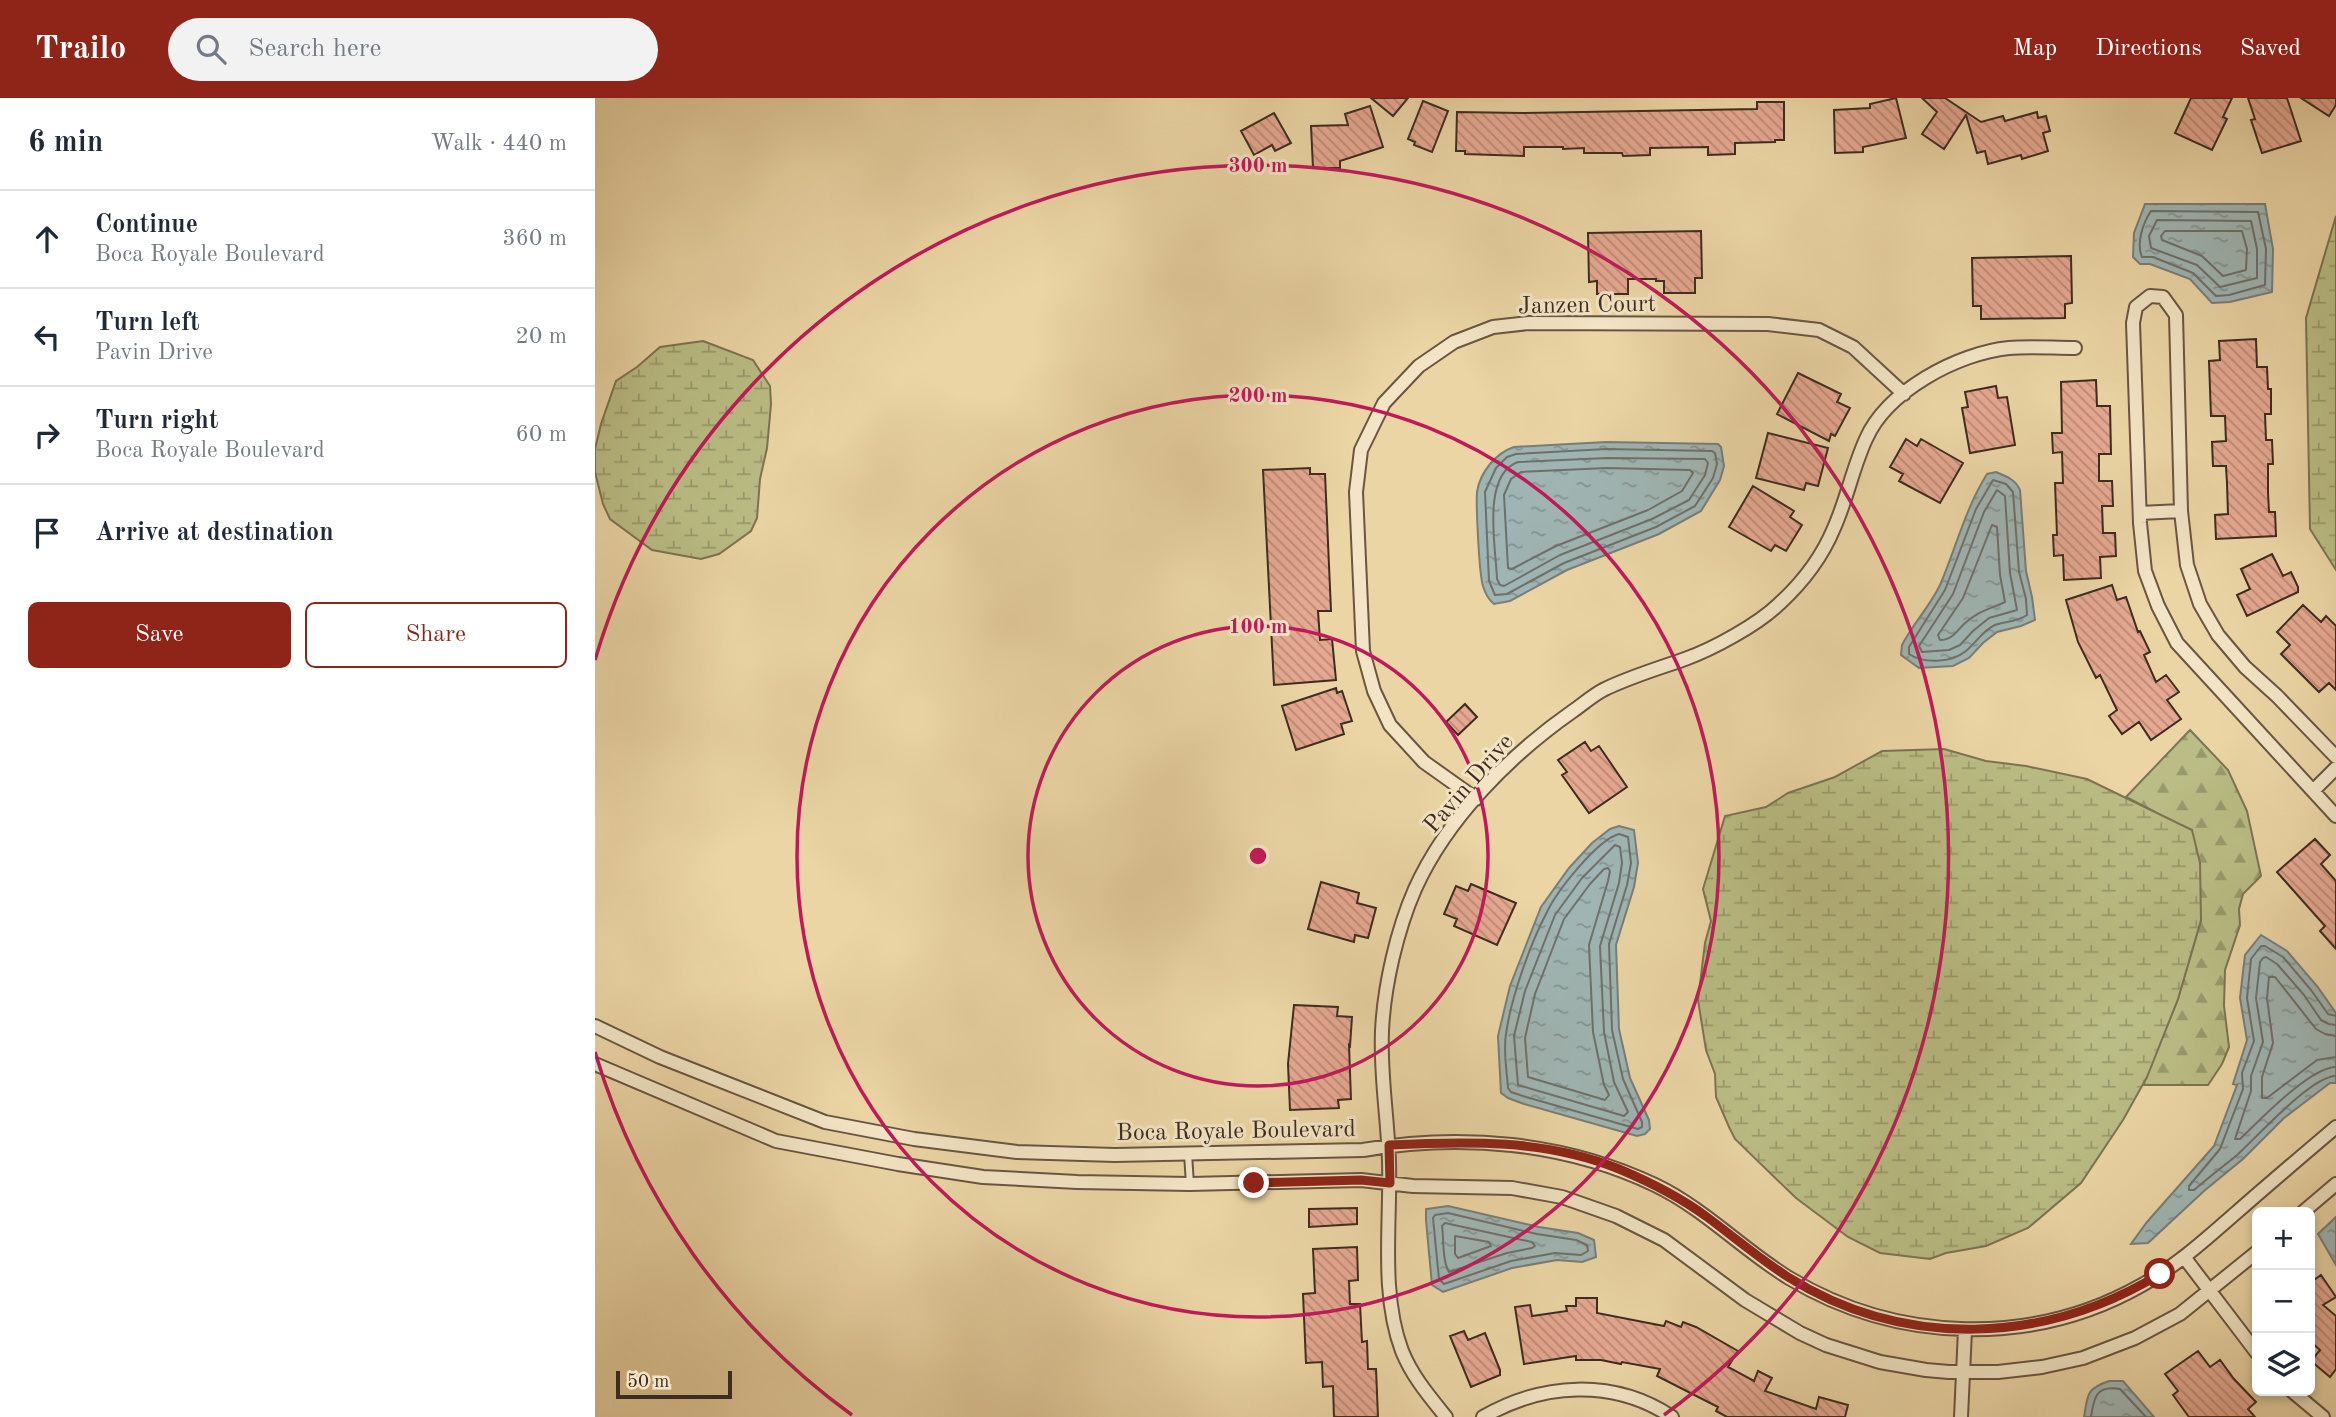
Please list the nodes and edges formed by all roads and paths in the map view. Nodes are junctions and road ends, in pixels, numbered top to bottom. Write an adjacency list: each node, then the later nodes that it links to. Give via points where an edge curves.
1 (2074, 348): 2 (street, Pavin Drive, via 2007,348 1962,359)
2 (1904, 394): 8 (street, Pavin Drive, via 1879,416 1833,531 1807,575 1777,606 1689,657 1602,691 1516,754); 8 (street, Janzen Court, via 1853,347 1819,330 1768,324 1517,324 1493,327 1454,342 1419,366 1384,403 1361,450 1356,492 1363,651 1390,725 1424,762)
3 (2181, 511): 4 (street); 4 (street, via 2176,315 2163,297 2150,296 2136,307 2133,323); 5 (street, via 2187,565 2200,604 2218,635)
4 (2140, 513): 7 (street, via 2145,572 2177,643)
5 (2336, 757)
6 (2336, 768): 7 (street)
7 (2313, 791): 9 (street)
8 (1476, 799): 13 (street, Pavin Drive, via 1444,837 1421,878 1399,936 1382,1031)
9 (2336, 816)
10 (595, 1026): 14 (street, Boca Royale Boulevard, via 660,1057 825,1122 1017,1152)
11 (595, 1064): 16 (street, Boca Royale Boulevard, via 776,1141 983,1177)
12 (2336, 1126): 20 (street, Boca Royale Boulevard)
13 (1389, 1145): 14 (street, Boca Royale Boulevard, via 1363,1150); 15 (street, Pavin Drive); 22 (street, Boca Royale Boulevard, via 1506,1144 1592,1160 1687,1203 1811,1290 1896,1321)
14 (1188, 1153): 16 (lane)
15 (1390, 1183): 16 (street, Boca Royale Boulevard); 24 (street, Boca Royale Boulevard, via 1512,1188 1590,1205 1678,1249 1745,1300 1800,1333 1880,1362); 26 (street, Pavin Drive, via 1390,1294 1397,1335 1415,1376)
16 (1190, 1184)
17 (2336, 1184): 18 (street)
18 (2309, 1207)
19 (2252, 1256): 21 (street, Boca Royale Boulevard)
20 (2184, 1257): 21 (street); 22 (street, Boca Royale Boulevard, via 2101,1305 2007,1329)
21 (2209, 1292): 23 (street); 24 (street, Boca Royale Boulevard, via 2158,1326 2083,1358 2019,1370)
22 (1965, 1330): 24 (street)
23 (2252, 1347)
24 (1963, 1373): 29 (street)
25 (2298, 1396): 30 (street)
26 (1446, 1417)
27 (1483, 1417): 28 (street, via 1534,1394 1565,1390 1618,1394)
28 (1672, 1417)
29 (1961, 1417)
30 (2323, 1417)

